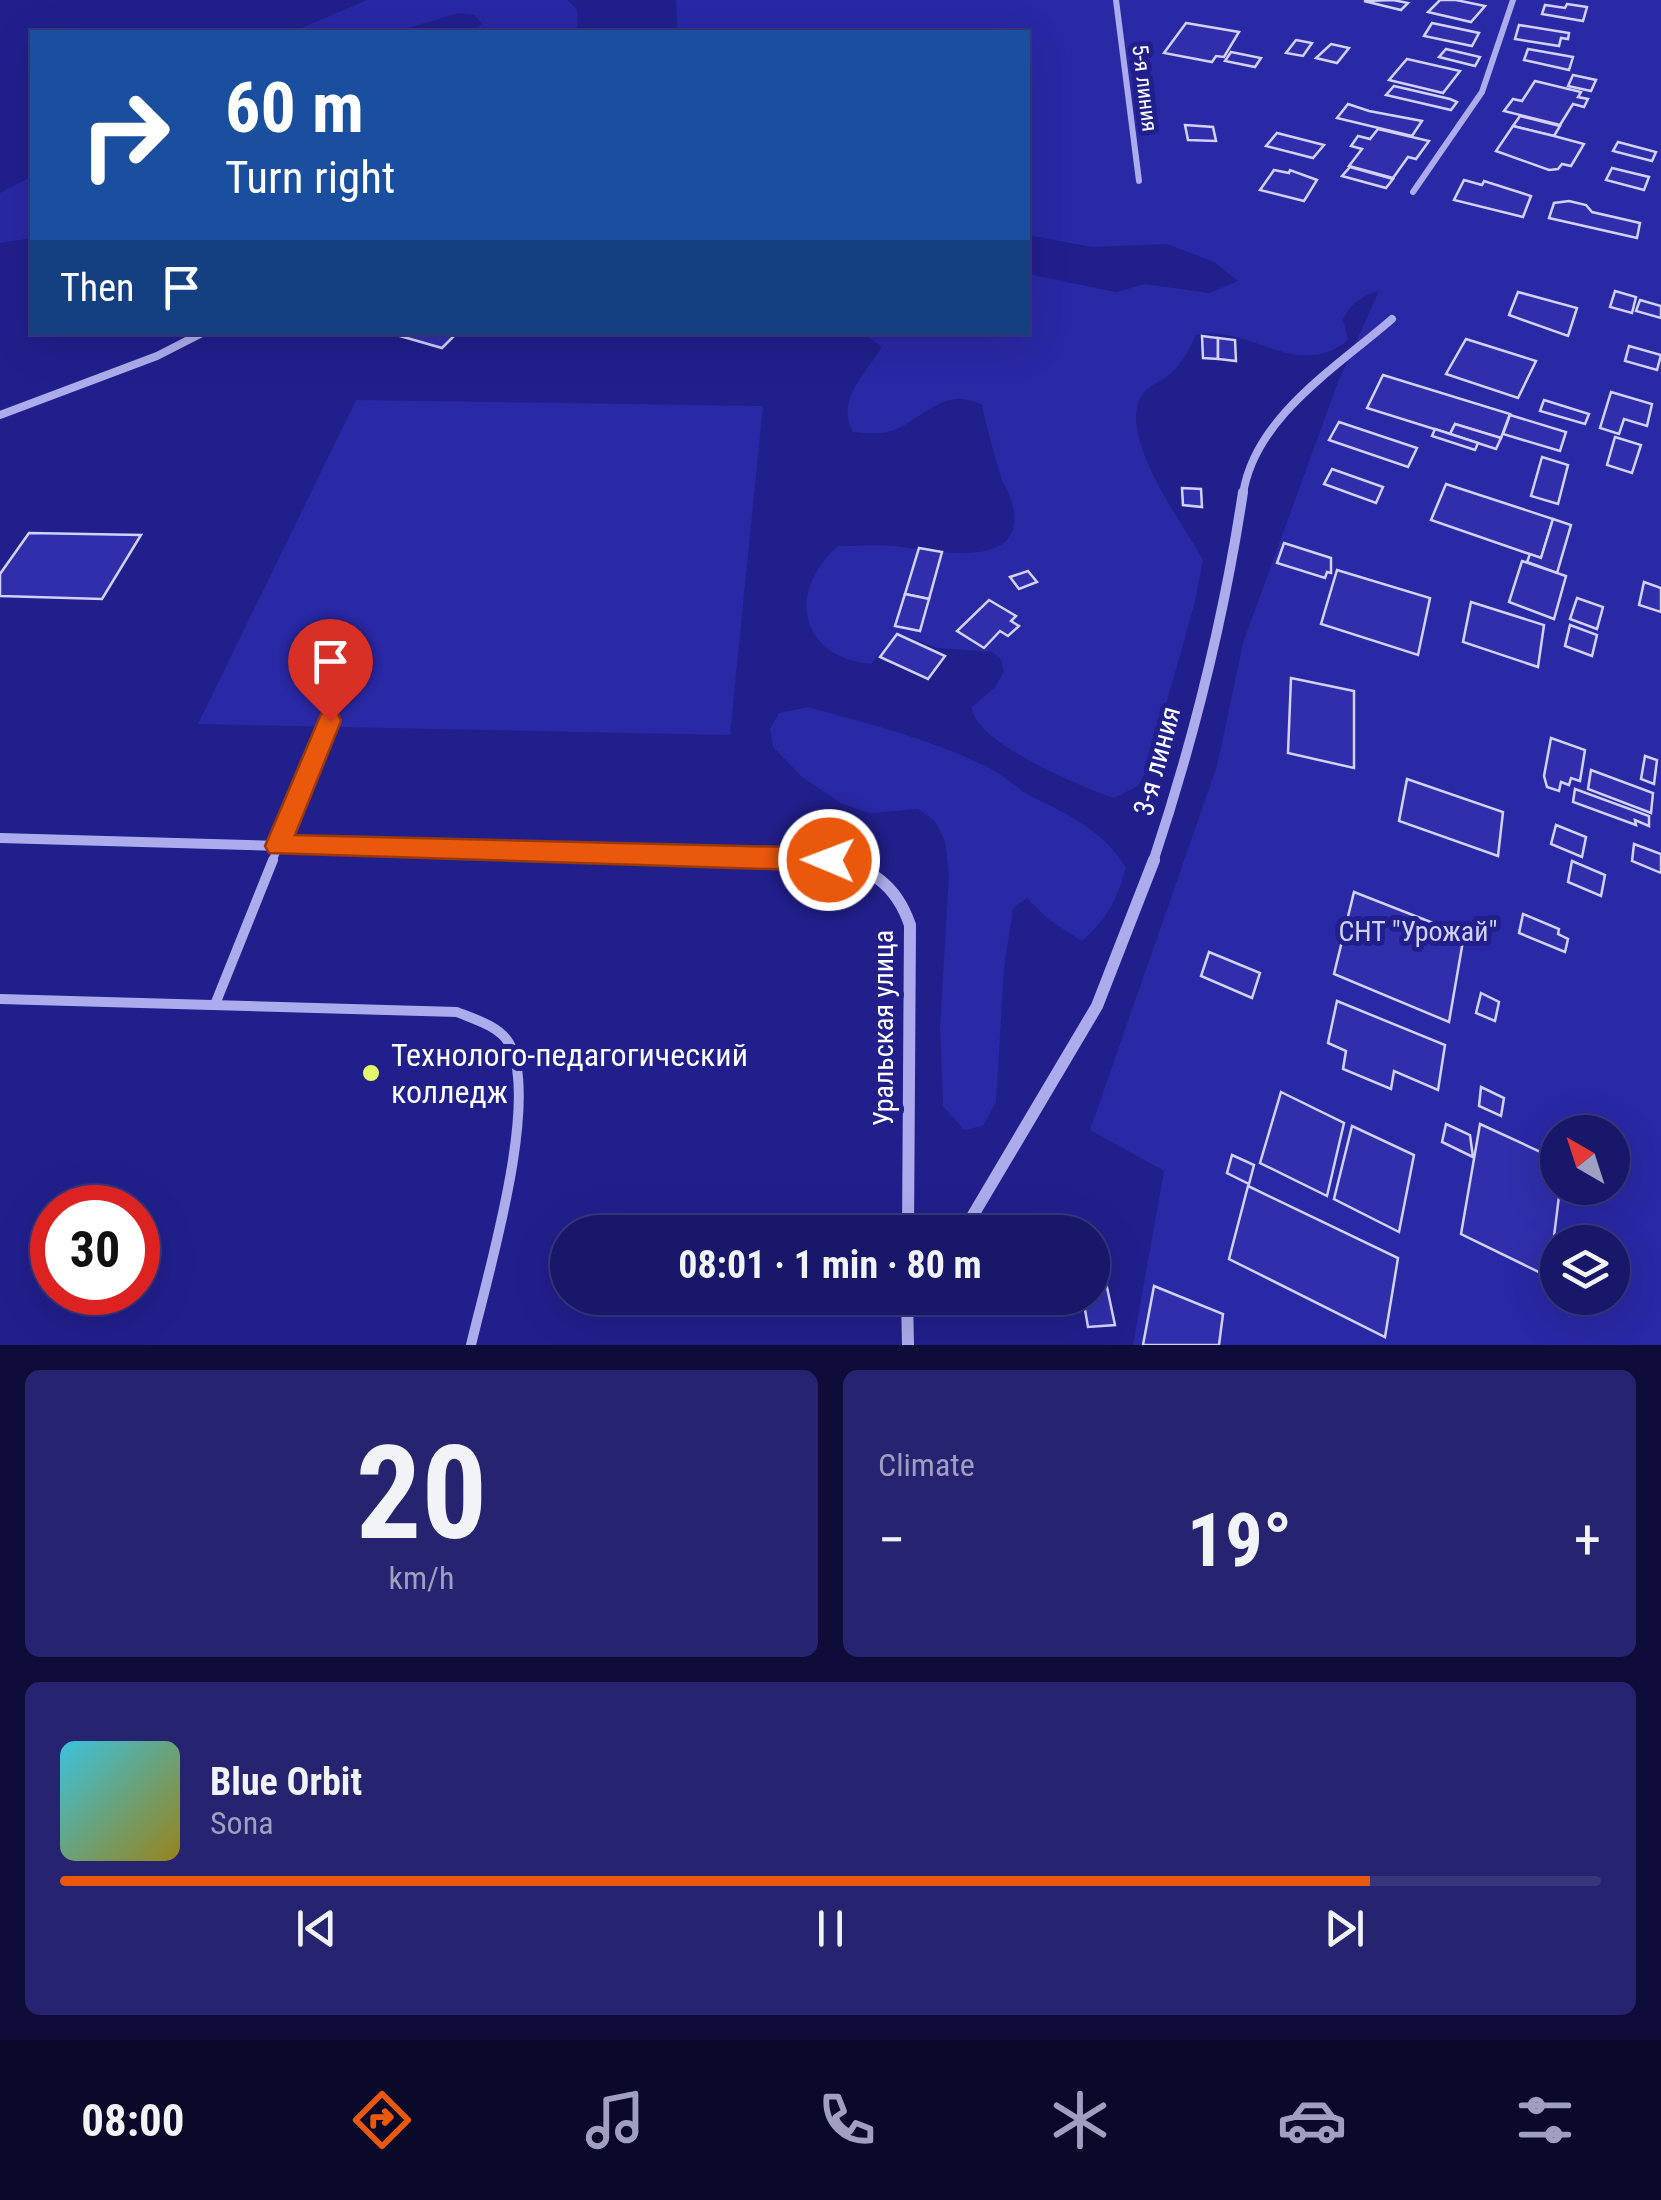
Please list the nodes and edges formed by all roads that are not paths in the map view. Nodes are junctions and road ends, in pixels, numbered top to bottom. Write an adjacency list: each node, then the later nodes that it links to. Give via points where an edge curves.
1 (1116, 0): 3 (street, 5-я линия)
2 (1514, 0): 4 (street, via 1482,92)
3 (1138, 180)
4 (1412, 192)
5 (1392, 319): 14 (street, 3-я линия, via 1280,417 1255,454 1179,784 1146,886 1097,1006)
6 (198, 335): 7 (street)
7 (0, 415)
8 (330, 721): 10 (lane)
9 (0, 838): 10 (street, Уральская улица)
10 (278, 846): 12 (lane); 13 (street, Уральская улица, via 859,864 903,900 910,925)
11 (0, 999): 12 (lane)
12 (216, 1002): 16 (lane, via 457,1012 508,1042 519,1068 520,1114)
13 (908, 1215)
14 (973, 1215)
15 (909, 1315): 17 (street)
16 (471, 1345)
17 (908, 1345)

